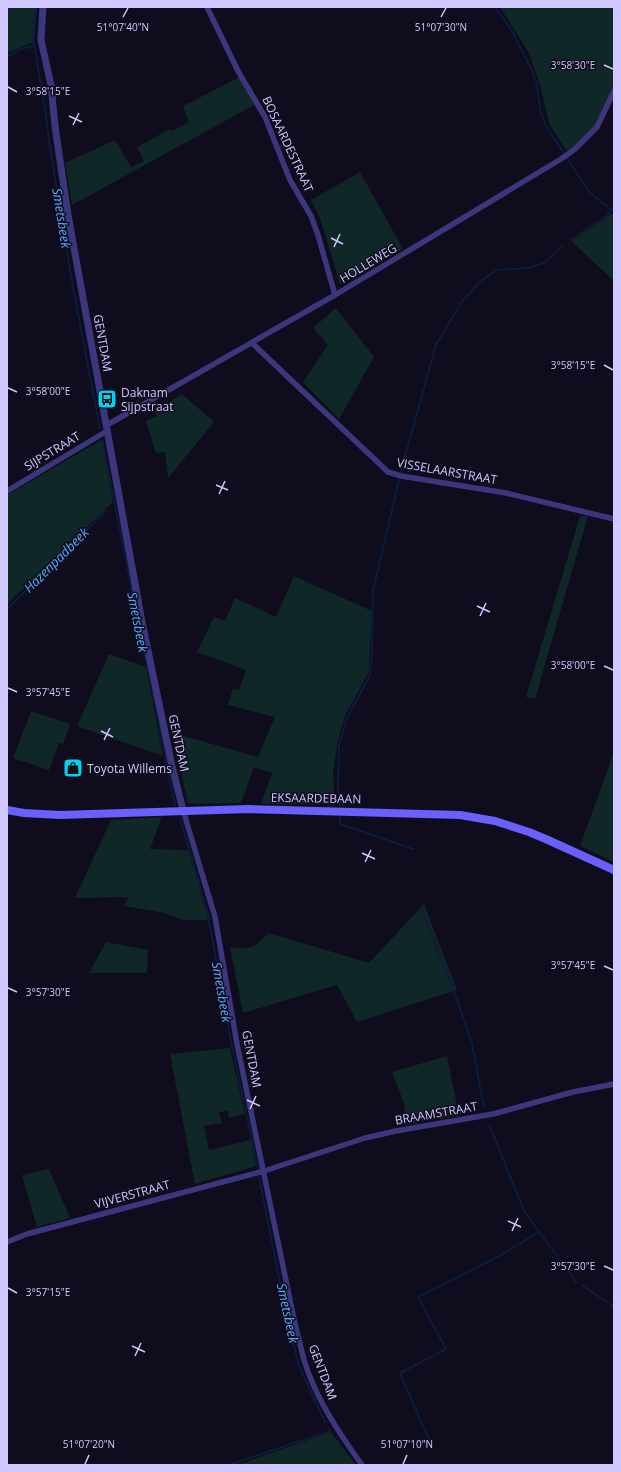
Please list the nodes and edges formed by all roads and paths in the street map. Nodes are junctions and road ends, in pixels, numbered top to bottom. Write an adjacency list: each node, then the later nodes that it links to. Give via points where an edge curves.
1 (44, 7): 6 (street, GENTDAM, via 41,40 51,85 68,214)
2 (207, 7): 4 (street, BOSAARDESTRAAT, via 238,71 265,117 290,180 311,216)
3 (614, 91): 4 (street, HOLLEWEG, via 597,127 570,153)
4 (335, 295): 5 (street, HOLLEWEG)
5 (252, 343): 6 (street, HOLLEWEG); 8 (street, VISSELAARSTRAAT, via 388,472 506,493)
6 (107, 428): 7 (street, SIJPSTRAAT); 10 (street, GENTDAM, via 142,622)
7 (7, 491)
8 (614, 519)
9 (7, 810): 10 (main road, EKSAARDEBAAN, via 60,815)
10 (183, 810): 11 (main road, EKSAARDEBAAN, via 284,809 472,816 529,832); 13 (street, GENTDAM, via 215,917 237,1044)
11 (614, 870)
12 (614, 1084): 13 (street, BRAAMSTRAAT, via 573,1092 493,1114 371,1137)
13 (264, 1171): 14 (street, VIJVERSTRAAT, via 27,1234); 15 (street, GENTDAM, via 304,1360 324,1407)
14 (7, 1242)
15 (362, 1465)

